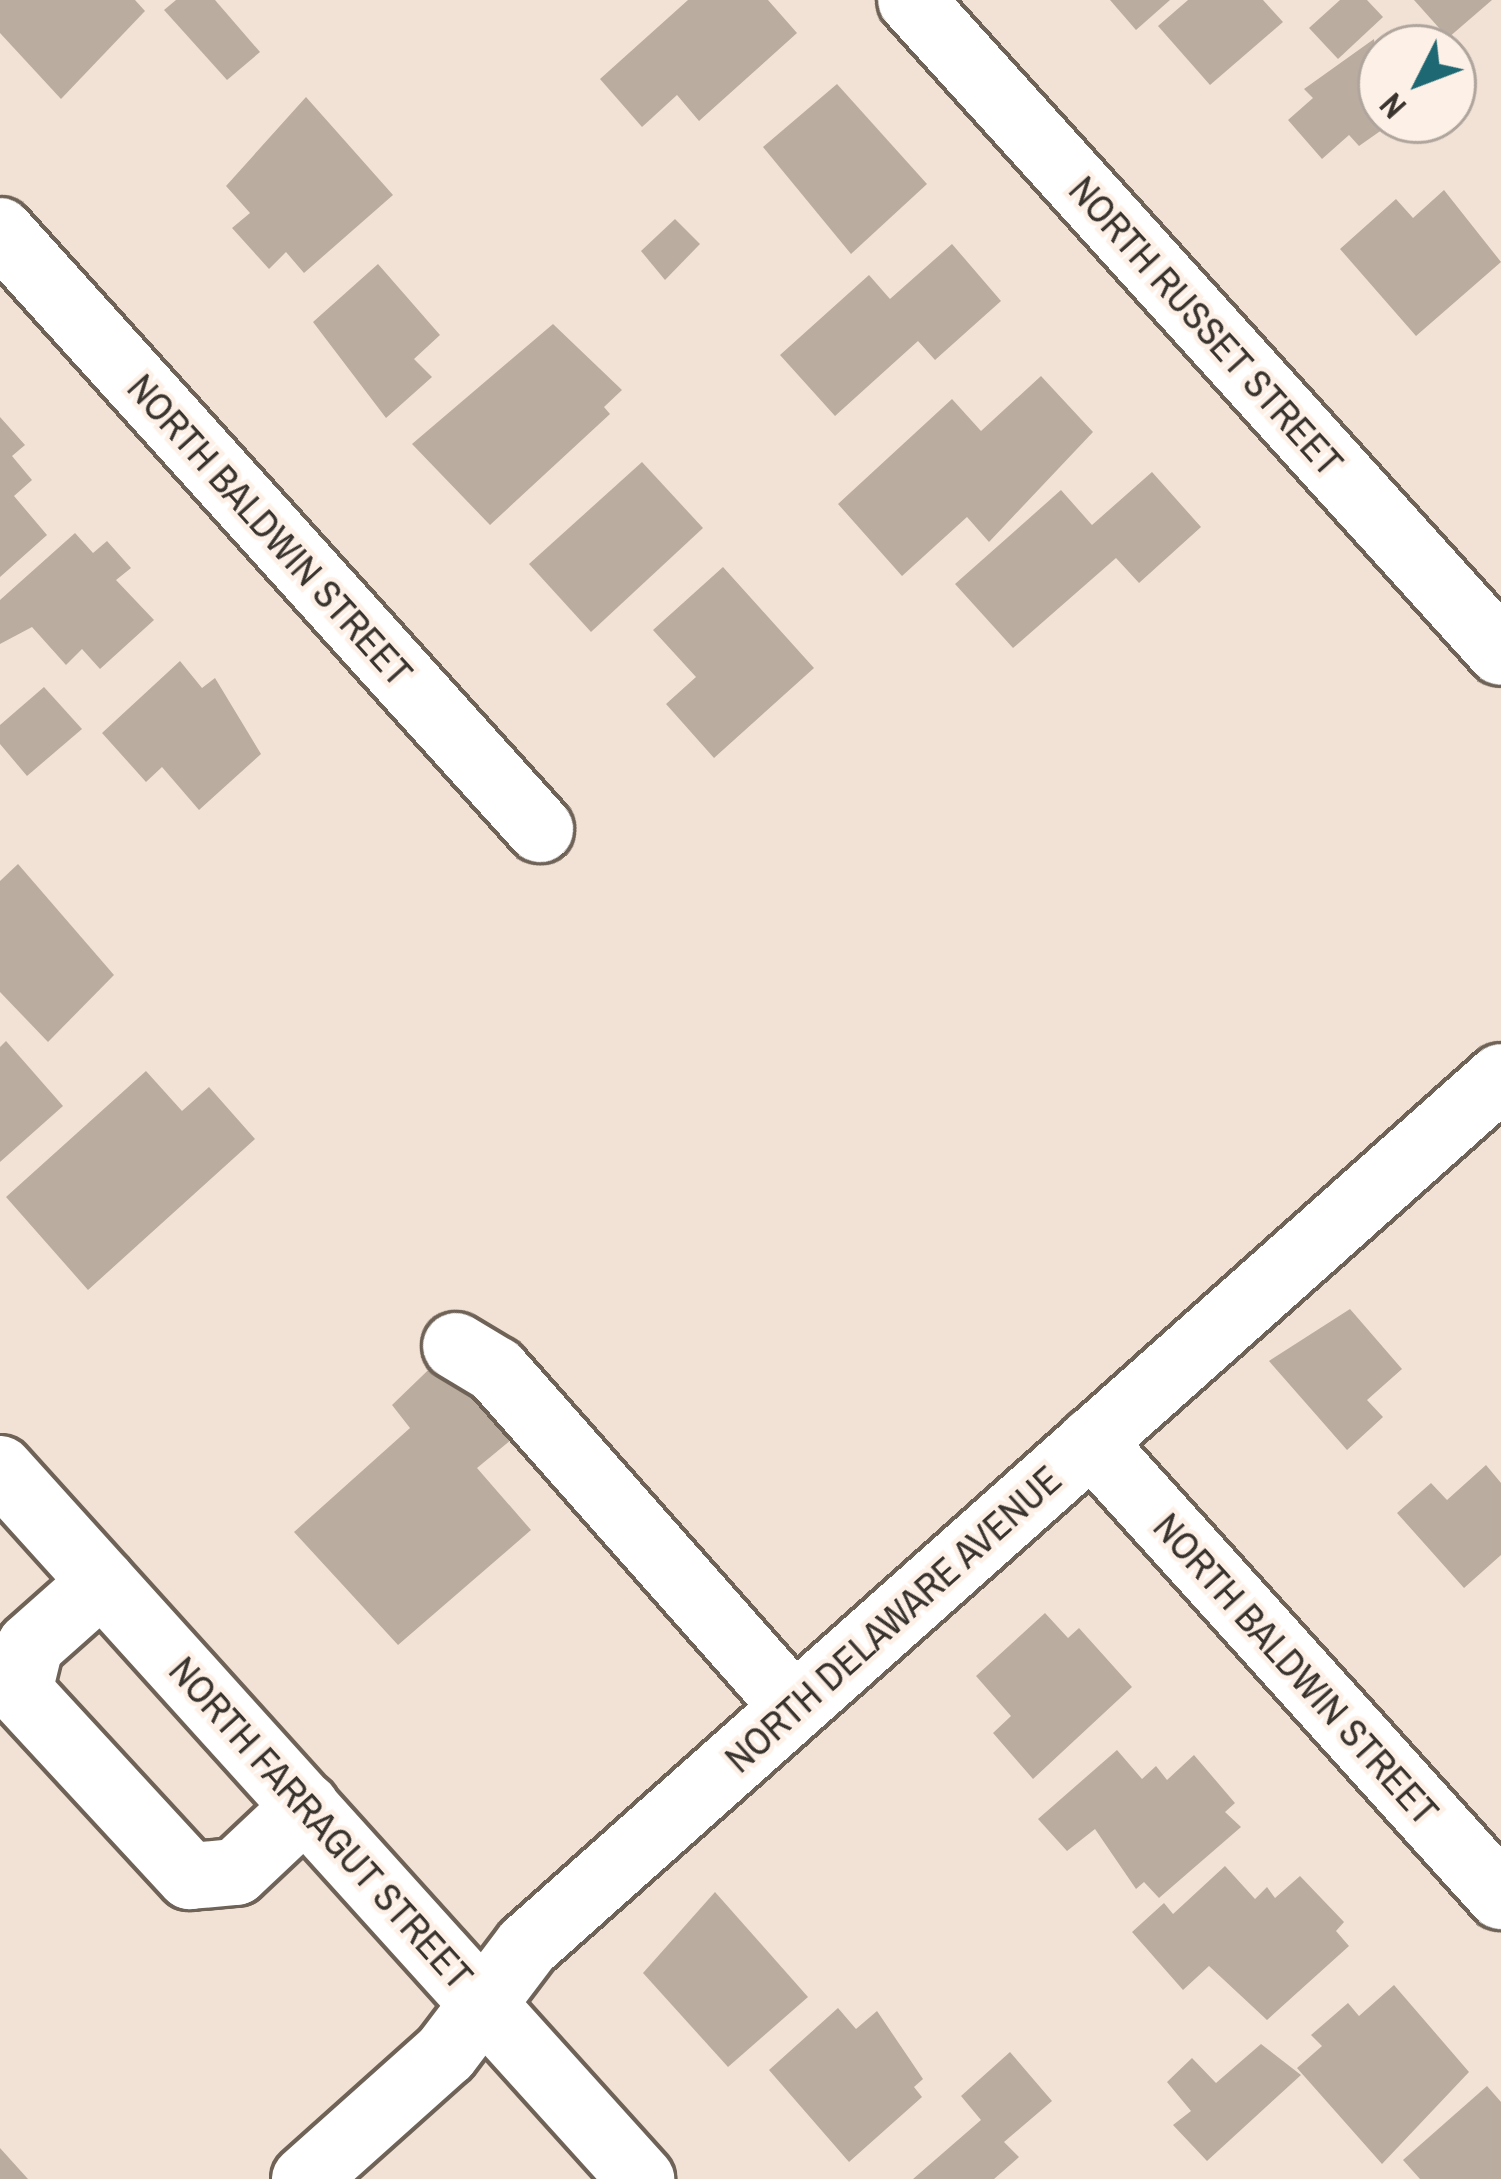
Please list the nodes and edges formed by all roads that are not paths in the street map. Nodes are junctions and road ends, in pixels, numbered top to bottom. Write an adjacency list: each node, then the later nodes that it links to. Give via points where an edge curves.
1 (911, 0): 3 (street, NORTH RUSSET STREET)
2 (0, 231): 4 (street, NORTH BALDWIN STREET)
3 (1501, 652)
4 (540, 829)
5 (1501, 1077): 7 (street, NORTH DELAWARE AVENUE)
6 (456, 1346): 10 (street, via 496,1370)
7 (1091, 1442): 10 (street, NORTH DELAWARE AVENUE); 12 (street, NORTH BALDWIN STREET)
8 (0, 1469): 9 (street, NORTH FARRAGUT STREET)
9 (102, 1582): 11 (street, NORTH FARRAGUT STREET); 11 (street, via 29,1646 19,1691 190,1876 236,1872)
10 (794, 1707): 13 (street, NORTH DELAWARE AVENUE, via 527,1946)
11 (306, 1806): 13 (street, NORTH FARRAGUT STREET)
12 (1501, 1896)
13 (484, 2003): 14 (street, NORTH DELAWARE AVENUE, via 446,2053); 15 (street, NORTH FARRAGUT STREET)
14 (305, 2179)
15 (641, 2179)

